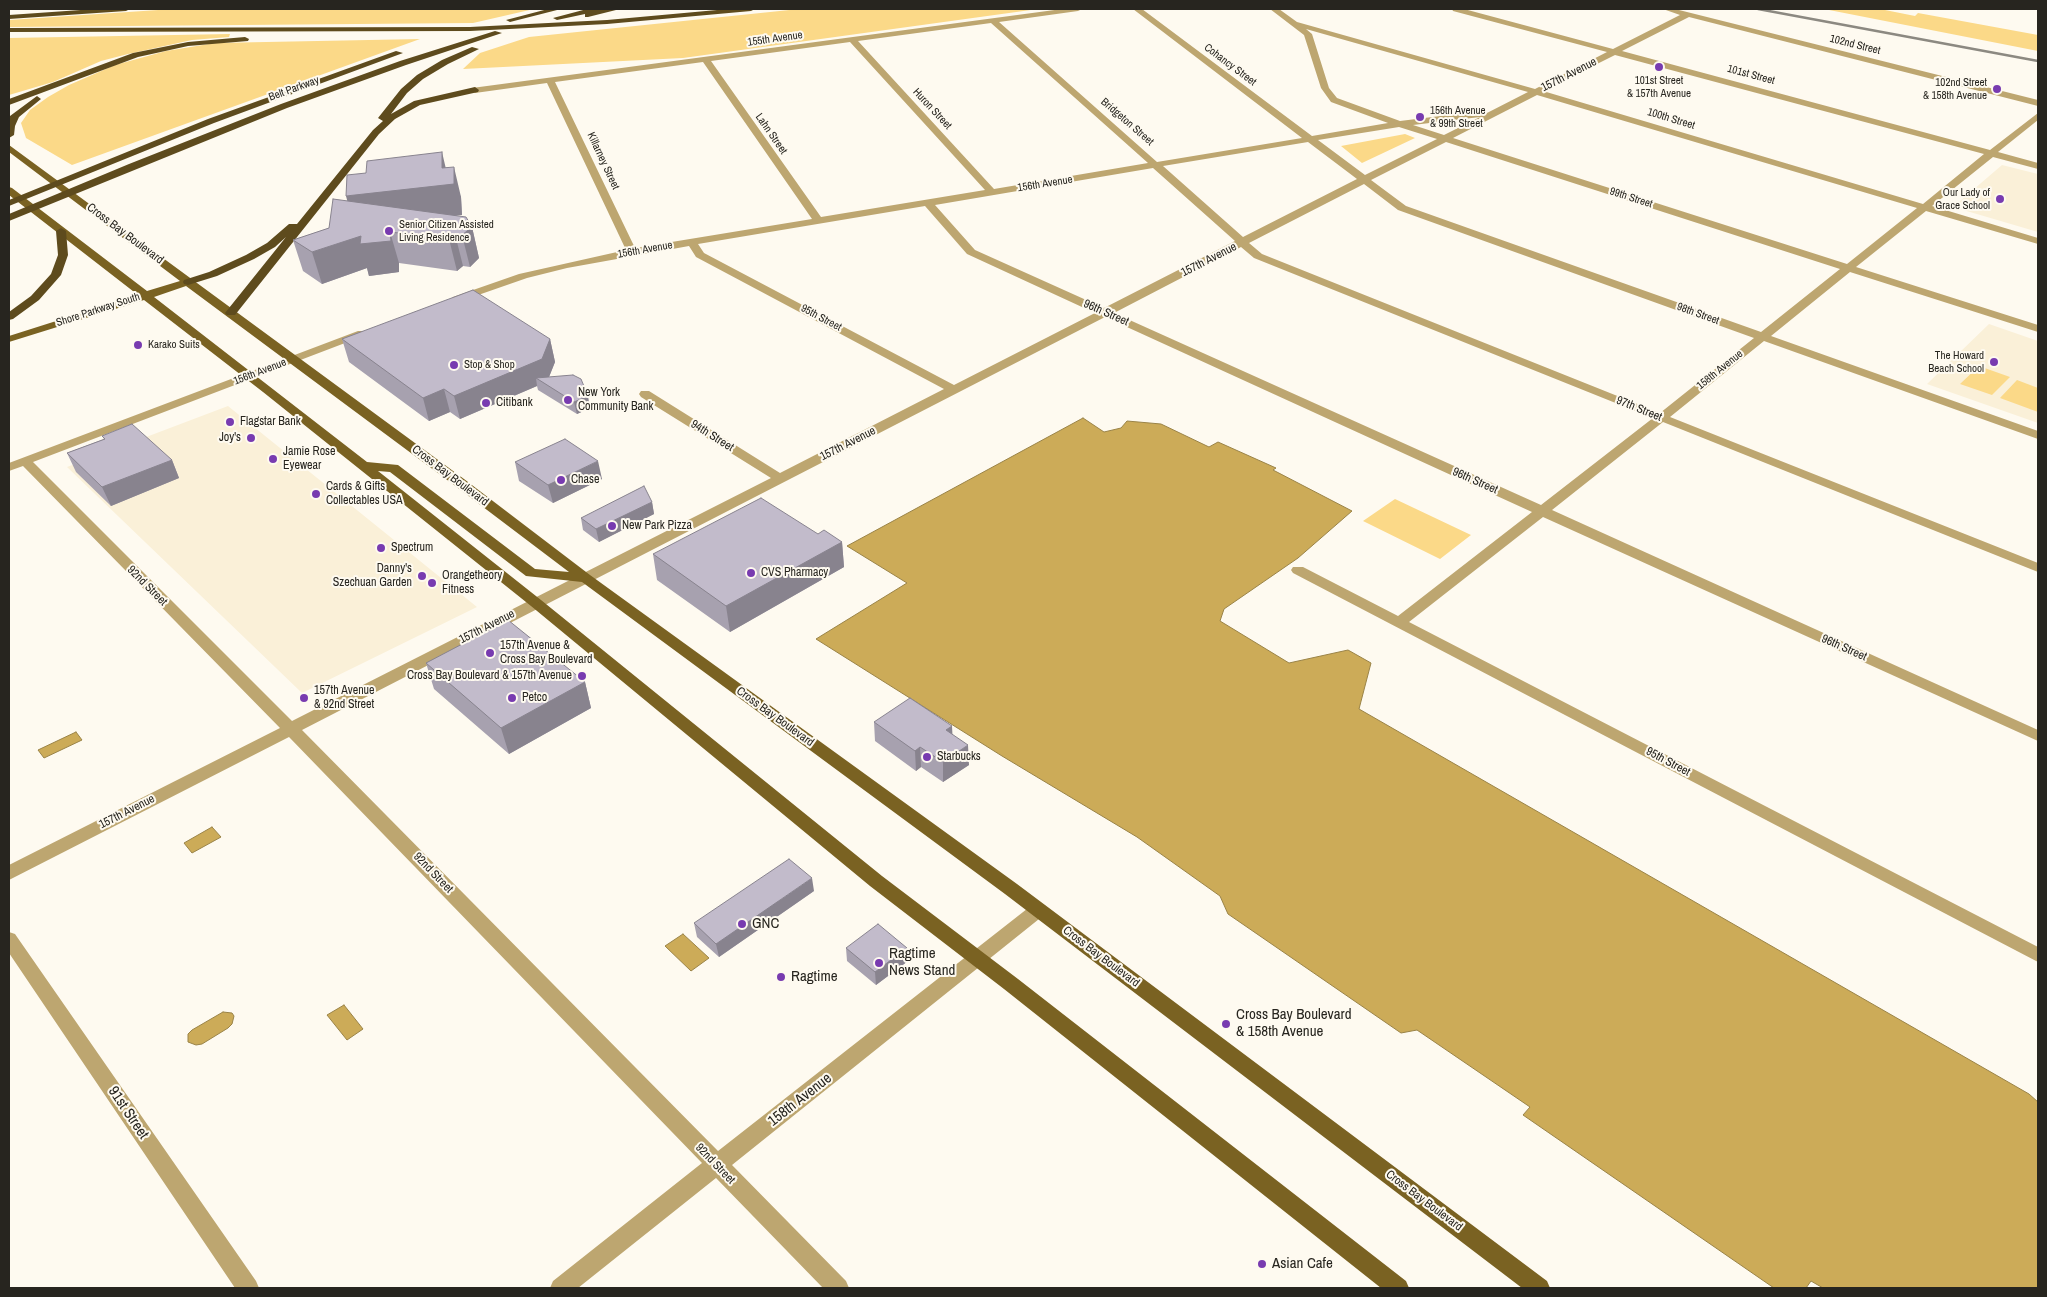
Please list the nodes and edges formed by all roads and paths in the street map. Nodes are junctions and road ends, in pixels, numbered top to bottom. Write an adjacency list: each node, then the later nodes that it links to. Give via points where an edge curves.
1 (26, 9): 12 (highway)
2 (126, 9): 14 (highway)
3 (557, 9): 19 (highway)
4 (596, 9): 44 (highway, Belt Parkway, via 480,38 383,70 221,130)
5 (616, 9): 26 (highway, via 508,37 445,62)
6 (751, 9): 15 (highway)
7 (1078, 9): 16 (street, 155th Avenue)
8 (1136, 9): 37 (street, Cohancy Street)
9 (1274, 9): 17 (street, 99th Street)
10 (1456, 9): 22 (street, 101st Street)
11 (1666, 9): 13 (street, 102nd Street)
12 (9, 11)
13 (1688, 14): 22 (street, 157th Avenue); 30 (street, 102nd Street)
14 (9, 17)
15 (650, 18): 18 (highway, via 438,29); 24 (highway, via 558,29 201,42 130,57)
16 (992, 20): 20 (street, 155th Avenue); 40 (street, Bridgeton Street)
17 (1295, 24): 28 (street, 100th Street); 33 (street, 99th Street, via 1308,34 1325,88 1334,100)
18 (9, 30)
19 (442, 39)
20 (853, 40): 23 (street, 155th Avenue); 46 (street, Huron Street)
21 (411, 50): 42 (highway, Belt Parkway, via 265,101)
22 (1614, 51): 28 (street, 157th Avenue); 39 (street, 101st Street)
23 (706, 60): 25 (street, 155th Avenue); 53 (street, Lahn Street)
24 (70, 80): 29 (highway); 35 (highway, via 19,111 12,120)
25 (550, 80): 27 (street, 155th Avenue); 59 (street, Killarney Street)
26 (415, 90): 27 (highway); 34 (highway, via 384,116)
27 (475, 90): 34 (highway, via 411,106 395,114)
28 (1536, 92): 31 (street, 157th Avenue); 51 (street, 100th Street)
29 (9, 102)
30 (2038, 103)
31 (1495, 112): 33 (street); 36 (street, 157th Avenue)
32 (2038, 116): 39 (street, 158th Avenue)
33 (1400, 124): 36 (street, 99th Street); 37 (street)
34 (376, 132): 50 (highway)
35 (9, 135)
36 (1444, 138): 43 (street, 157th Avenue); 60 (street, 99th Street)
37 (1309, 139): 40 (street, 156th Avenue); 43 (street, Cohancy Street)
38 (9, 148): 61 (main road, Cross Bay Boulevard)
39 (1991, 154): 41 (street, 101st Street); 51 (street, 158th Avenue)
40 (1157, 166): 46 (street, 156th Avenue); 58 (street, Bridgeton Street)
41 (2038, 166)
42 (88, 170): 47 (highway); 48 (highway, Belt Parkway)
43 (1366, 180): 58 (street, 157th Avenue); 69 (street, 98th Street, via 1402,208)
44 (88, 185): 52 (highway, Belt Parkway); 54 (highway)
45 (9, 190): 55 (main road)
46 (994, 193): 49 (street, 156th Avenue)
47 (9, 199)
48 (9, 204)
49 (929, 204): 53 (street, 156th Avenue); 65 (street, 96th Street, via 971,252)
50 (316, 205): 61 (highway, via 261,252); 64 (highway)
51 (1924, 208): 56 (street, 100th Street); 60 (street, 158th Avenue)
52 (9, 218)
53 (818, 221): 57 (street, 156th Avenue)
54 (9, 224)
55 (60, 231): 62 (main road); 66 (highway, via 63,255 56,275 35,298)
56 (2038, 241)
57 (692, 242): 59 (street, 156th Avenue); 73 (street, 95th Street, via 700,255)
58 (1244, 242): 65 (street, 157th Avenue); 75 (street, 97th Street, via 1258,256)
59 (632, 252): 63 (street, 156th Avenue, via 567,264)
60 (1849, 267): 68 (street, 99th Street); 69 (street, 158th Avenue)
61 (188, 282): 62 (main road, Shore Parkway South); 64 (main road, Cross Bay Boulevard)
62 (145, 295): 70 (main road, Shore Parkway South); 72 (main road)
63 (450, 302)
64 (231, 313): 71 (main road, Cross Bay Boulevard)
65 (1106, 313): 73 (street, 157th Avenue); 81 (street, 96th Street)
66 (9, 316)
67 (376, 328): 71 (street, 156th Avenue)
68 (2038, 329)
69 (1762, 337): 75 (street, 158th Avenue); 76 (street, 98th Street)
70 (9, 340)
71 (292, 360): 72 (street, 156th Avenue); 84 (main road, Cross Bay Boulevard)
72 (249, 376): 77 (street, 156th Avenue); 78 (main road)
73 (955, 390): 80 (street, 157th Avenue)
74 (645, 394): 80 (street, 94th Street)
75 (1661, 418): 81 (street, 158th Avenue); 82 (street, 97th Street)
76 (2038, 436)
77 (25, 461): 79 (street, 156th Avenue); 87 (street, 92nd Street)
78 (364, 466): 84 (main road, via 393,468 531,573); 85 (main road)
79 (9, 467)
80 (780, 478): 84 (street, 157th Avenue)
81 (1542, 511): 86 (street, 158th Avenue); 88 (street, 96th Street)
82 (2038, 568)
83 (1298, 570): 86 (street, 95th Street)
84 (585, 578): 85 (street, 157th Avenue); 90 (main road, Cross Bay Boulevard)
85 (536, 603): 87 (street, 157th Avenue); 93 (main road, via 869,875)
86 (1400, 622): 92 (street, 95th Street)
87 (290, 728): 89 (street, 157th Avenue); 94 (street, 92nd Street)
88 (2038, 736)
89 (9, 873)
90 (1038, 910): 93 (street, 158th Avenue); 99 (main road, Cross Bay Boulevard)
91 (9, 938): 95 (street, 91st Street)
92 (2038, 955)
93 (976, 957): 94 (street, 158th Avenue); 98 (main road)
94 (717, 1166): 96 (street, 158th Avenue); 97 (street, 92nd Street)
95 (248, 1288)
96 (561, 1288)
97 (838, 1288)
98 (1398, 1288)
99 (1539, 1288)

